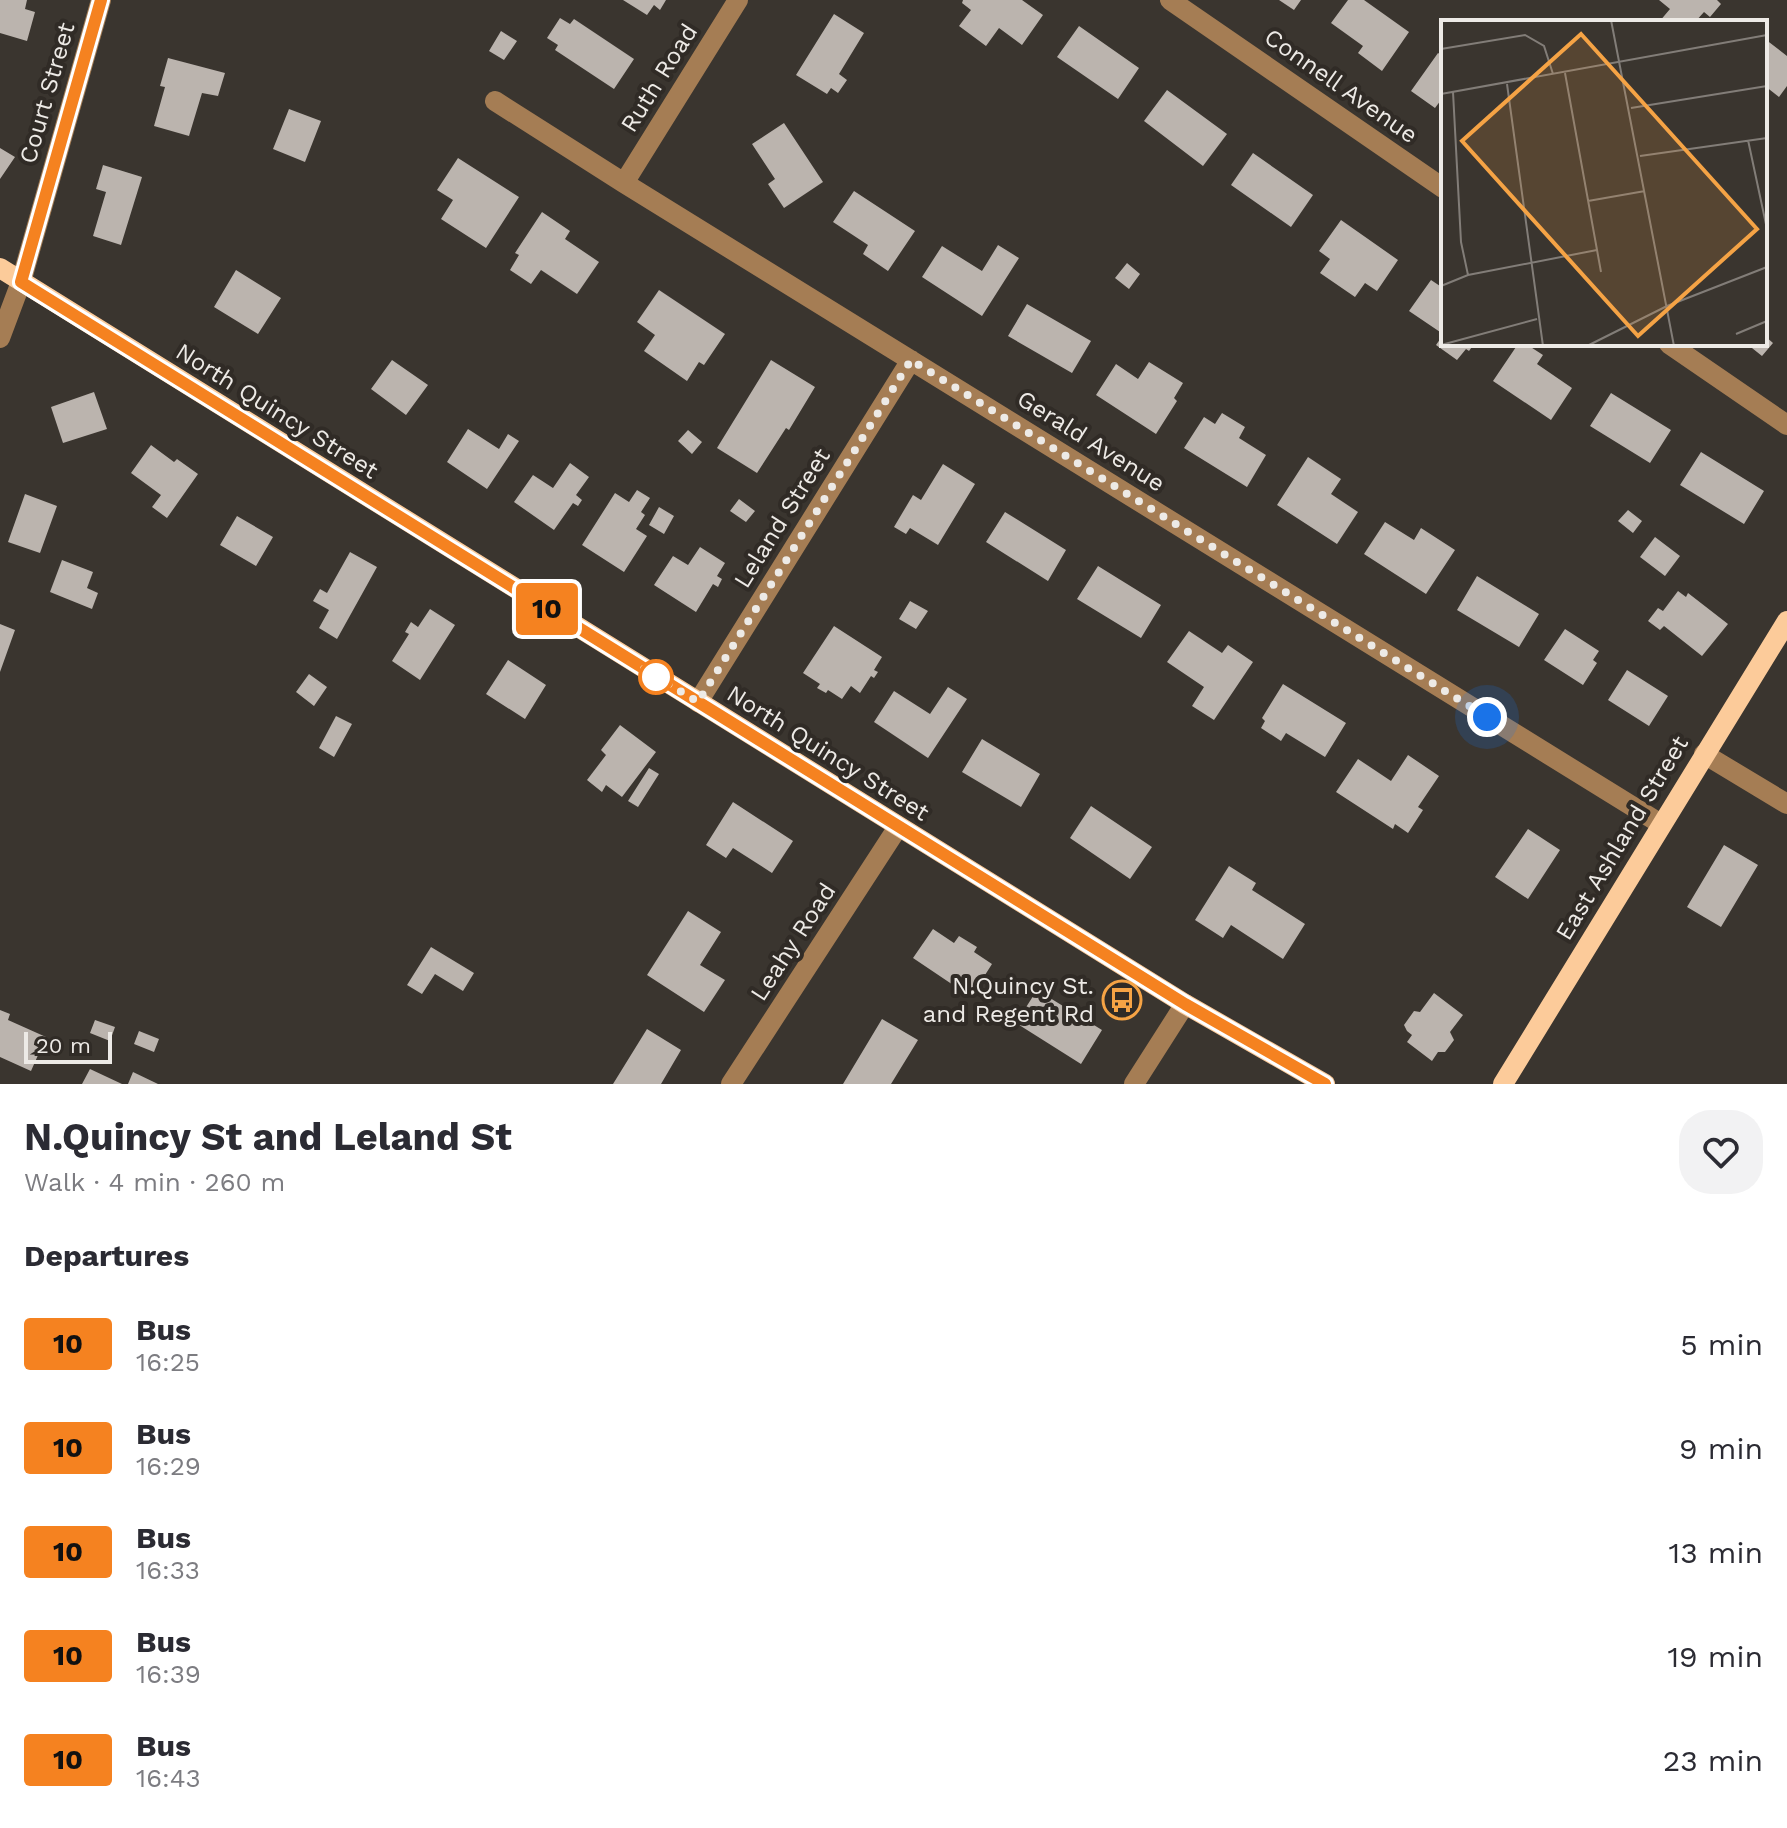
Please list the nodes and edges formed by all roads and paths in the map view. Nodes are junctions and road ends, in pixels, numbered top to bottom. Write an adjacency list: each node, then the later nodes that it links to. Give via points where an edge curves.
1 (101, 0): 8 (street, Court Street)
2 (738, 0): 5 (street, Ruth Road)
3 (1170, 0): 6 (street, Connell Avenue)
4 (495, 101): 5 (street, Gerald Avenue)
5 (624, 183): 11 (street, Gerald Avenue)
6 (1441, 187)
7 (0, 268): 8 (main road, North Quincy Street)
8 (21, 282): 9 (street, Court Street); 14 (main road, North Quincy Street)
9 (0, 338)
10 (1672, 346): 12 (street)
11 (911, 360): 14 (street, Leland Street); 17 (street, Gerald Avenue)
12 (1787, 425)
13 (1787, 621): 15 (main road, East Ashland Street)
14 (698, 702): 18 (main road, North Quincy Street)
15 (1704, 754): 16 (street); 17 (main road, East Ashland Street)
16 (1787, 804)
17 (1661, 824): 23 (main road, East Ashland Street)
18 (898, 827): 19 (main road, North Quincy Street); 20 (street, Leahy Road)
19 (1185, 1004): 21 (street); 22 (main road, North Quincy Street)
20 (731, 1084)
21 (1134, 1084)
22 (1325, 1084)
23 (1503, 1084)

